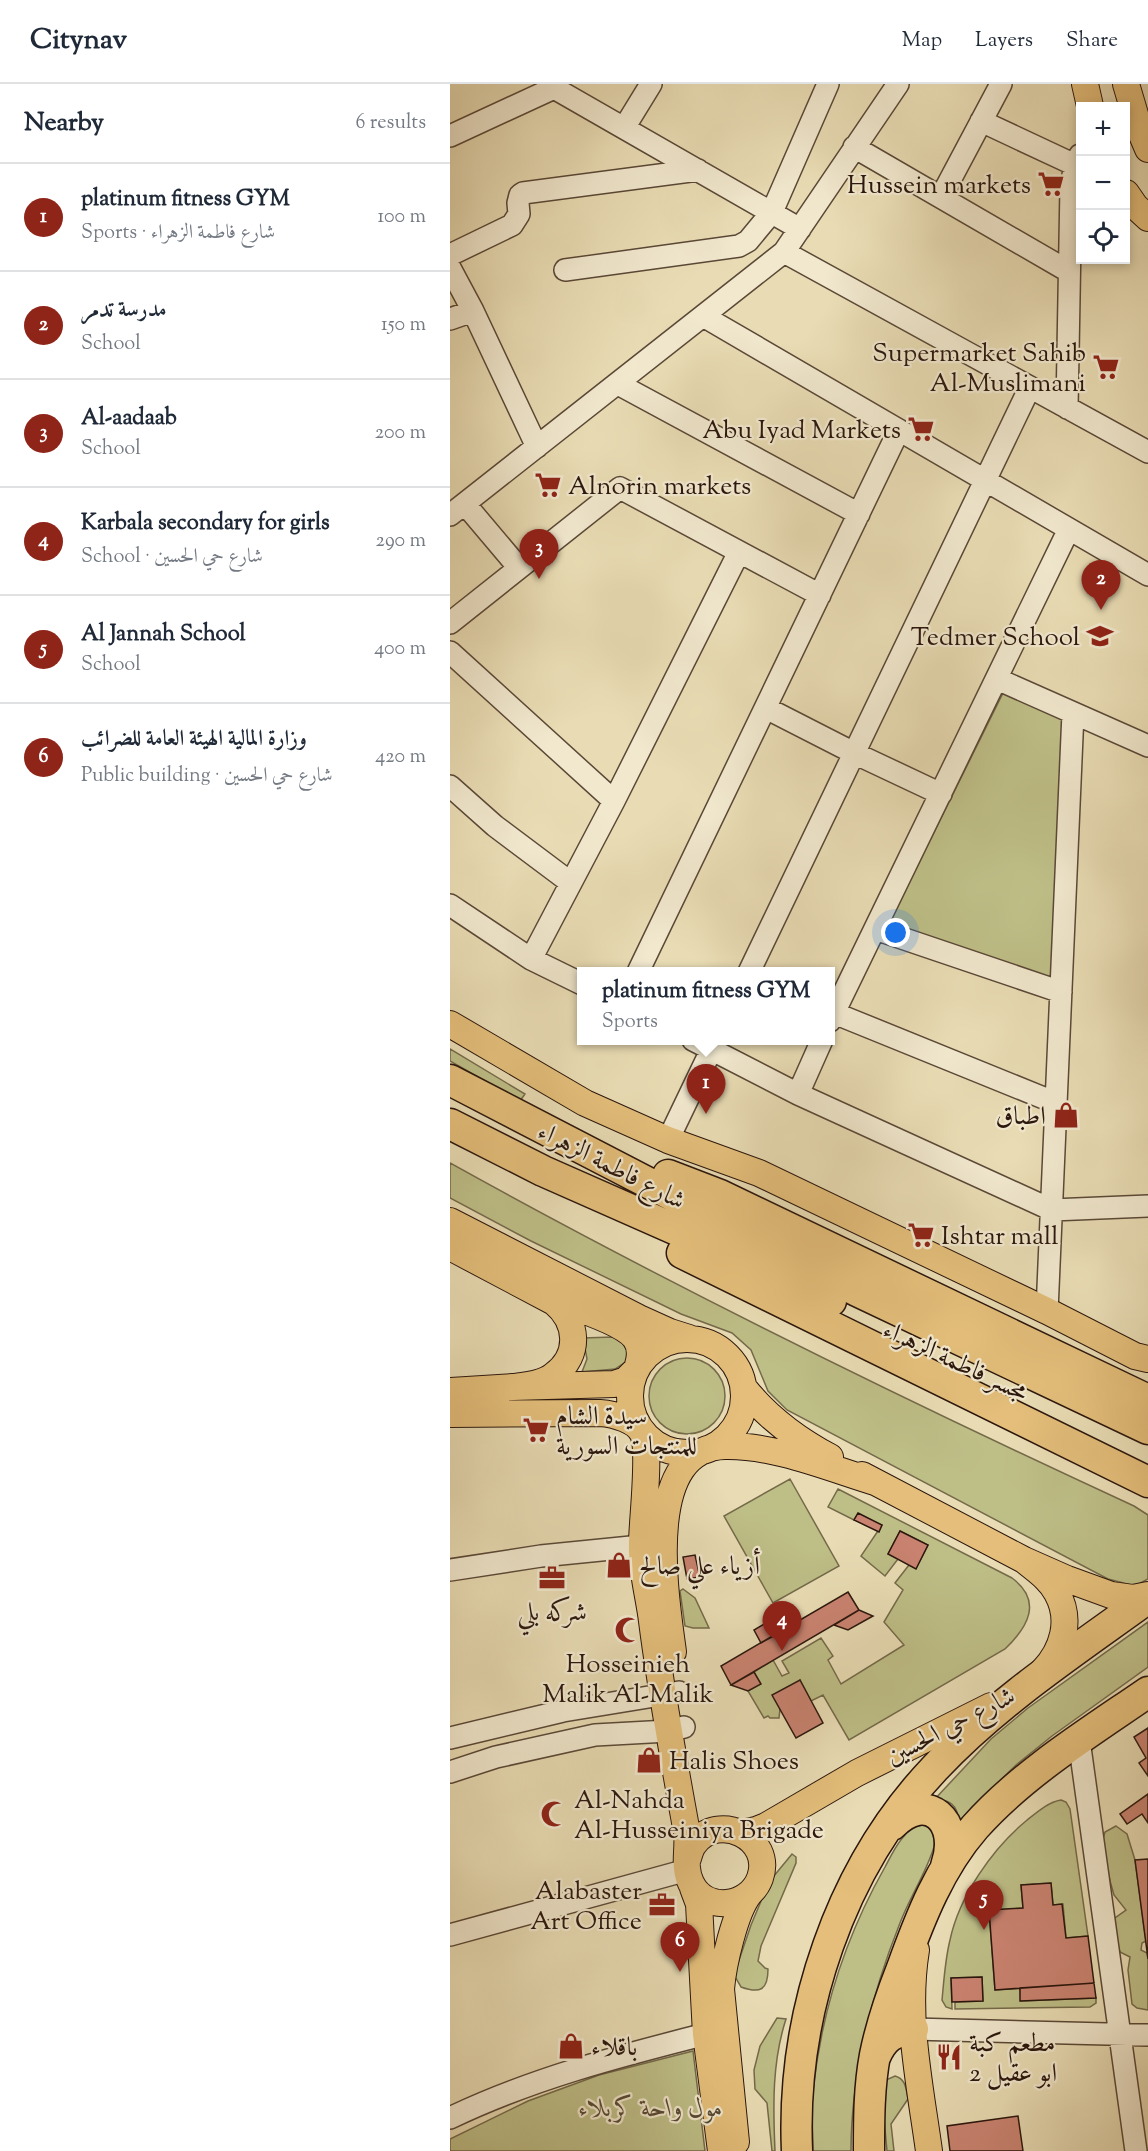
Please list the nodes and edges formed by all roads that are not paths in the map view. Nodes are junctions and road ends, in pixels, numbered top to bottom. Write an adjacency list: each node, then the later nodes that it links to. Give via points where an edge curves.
1 (651, 84): 9 (street)
2 (828, 84): 18 (street)
3 (898, 84): 12 (street)
4 (1000, 84): 8 (street)
5 (1085, 84): 7 (main road)
6 (1126, 84): 10 (main road)
7 (1089, 102)
8 (981, 121): 13 (street); 16 (street)
9 (624, 128): 11 (street, via 554,88); 15 (street)
10 (1140, 130)
11 (450, 136)
12 (854, 147): 16 (street); 20 (street)
13 (1076, 159)
14 (1076, 167): 25 (street, via 1071,186)
15 (698, 170): 18 (street); 22 (street, via 523,193 518,203 519,214 512,225)
16 (941, 197): 25 (street)
17 (1130, 200): 19 (main road)
18 (772, 212): 20 (street); 24 (street, via 739,246)
19 (1148, 218)
20 (800, 229): 21 (street)
21 (784, 252): 27 (street); 30 (street)
22 (450, 255)
23 (450, 268): 26 (street)
24 (565, 270)
25 (1068, 271): 31 (street)
26 (473, 311): 28 (street); 33 (street)
27 (704, 316): 29 (street); 32 (street)
28 (450, 318)
29 (618, 384): 33 (street); 37 (street)
30 (1030, 387): 31 (street); 35 (street)
31 (1067, 408): 34 (street)
32 (899, 430): 35 (street); 37 (street)
33 (537, 447): 36 (street)
34 (1148, 452)
35 (986, 480): 38 (street); 49 (street)
36 (458, 510): 40 (street)
37 (859, 514): 42 (street)
38 (1069, 529): 41 (street); 45 (street)
39 (739, 552): 40 (street, via 620,488); 42 (street); 52 (street)
40 (519, 568): 43 (street)
41 (1148, 575)
42 (820, 595): 46 (street)
43 (450, 623)
44 (450, 652): 52 (street)
45 (998, 679): 47 (street); 51 (street)
46 (766, 708): 49 (street); 57 (street)
47 (1073, 712): 48 (street); 60 (street)
48 (1148, 746)
49 (854, 753): 51 (street); 58 (street)
50 (450, 786): 53 (street, via 495,826)
51 (941, 794): 55 (street)
52 (614, 801): 53 (street)
53 (571, 883): 56 (street)
54 (450, 905): 56 (street)
55 (875, 929): 60 (street); 61 (street)
56 (531, 959): 59 (street)
57 (640, 967)
58 (751, 967)
59 (577, 982)
60 (1061, 992): 69 (street)
61 (835, 1011)
62 (835, 1018): 69 (street)
63 (450, 1024): 72 (main road, via 585,1103)
64 (707, 1045): 72 (street)
65 (709, 1045): 68 (street)
66 (820, 1045): 68 (street)
67 (450, 1080): 71 (highway, شارع فاطمة الزهراء)
68 (798, 1094): 75 (street)
69 (1056, 1103): 75 (street)
70 (450, 1124): 73 (highway, شارع فاطمة الزهراء)
71 (563, 1138): 78 (highway, شارع فاطمة الزهراء); 87 (highway, via 720,1196)
72 (668, 1140): 80 (main road, via 759,1173)
73 (543, 1171): 78 (highway, شارع فاطمة الزهراء); 92 (highway, via 681,1253)
74 (1148, 1206): 75 (street)
75 (1052, 1210): 80 (street)
76 (450, 1221): 81 (main road, via 660,1328)
77 (450, 1247): 79 (main road)
78 (770, 1259): 89 (highway, مجسر فاطمة الزهراء, via 857,1292); 92 (highway, مجسر فاطمة الزهراء)
79 (537, 1293): 83 (main road, via 629,1332 640,1347); 84 (main road, via 564,1310 574,1331 570,1356 554,1375 543,1381)
80 (1047, 1311): 82 (main road)
81 (694, 1339): 83 (main road, via 662,1344 649,1352); 85 (main road, via 712,1344 727,1355)
82 (1142, 1357)
83 (637, 1368): 84 (main road, via 626,1380 614,1384); 90 (main road, via 630,1386 630,1402)
84 (513, 1387): 86 (main road)
85 (744, 1388): 91 (main road, via 743,1407 736,1425); 93 (main road, via 794,1436)
86 (450, 1391)
87 (1148, 1400)
88 (450, 1414): 90 (main road, via 600,1413 622,1418)
89 (1148, 1429)
90 (641, 1430): 91 (main road, via 654,1443 671,1451 690,1453); 94 (main road, via 646,1444)
91 (708, 1449): 93 (main road, via 732,1446 768,1452 812,1461); 100 (main road, via 679,1473 665,1523)
92 (1146, 1475)
93 (875, 1482): 95 (main road)
94 (642, 1546): 96 (street); 100 (main road)
95 (1024, 1560): 97 (main road, via 1111,1595); 98 (main road, via 1058,1593 1065,1626 1055,1654)
96 (450, 1570)
97 (1148, 1597): 98 (highway, شارع حي الحسين)
98 (1035, 1680): 105 (main road, شارع حي الحسين, via 975,1715 857,1773 766,1826); 106 (highway, via 933,1769)
99 (1148, 1692): 103 (highway)
100 (671, 1693): 101 (main road); 102 (street, via 563,1711)
101 (676, 1729): 104 (street, via 595,1735 496,1757); 105 (main road, via 701,1817 709,1827); 108 (main road)
102 (450, 1738)
103 (1079, 1740): 107 (highway, via 1029,1777 976,1826); 114 (street)
104 (450, 1772)
105 (730, 1831): 108 (main road, via 703,1834 697,1840 692,1846); 109 (main road, via 751,1840 762,1861 758,1884)
106 (885, 1831): 107 (highway, via 907,1812 935,1813 946,1824 951,1840); 120 (highway, via 842,1912 816,1987 799,2074)
107 (945, 1869): 110 (highway)
108 (689, 1873): 109 (main road, via 707,1899 718,1903 741,1900); 111 (street); 113 (main road, via 699,1914)
109 (750, 1893): 119 (main road, via 732,1938 721,1989)
110 (924, 1912): 112 (main road, via 912,1979); 116 (highway, via 887,2011)
111 (450, 1935)
112 (913, 2029): 114 (street); 116 (highway, via 888,2036); 122 (main road)
113 (706, 2034): 117 (street, via 571,2071); 118 (main road)
114 (1120, 2034): 115 (street); 123 (street)
115 (1148, 2035)
116 (875, 2057): 121 (highway)
117 (450, 2118)
118 (721, 2151)
119 (736, 2151)
120 (797, 2151)
121 (869, 2151)
122 (929, 2151)
123 (1136, 2151)

